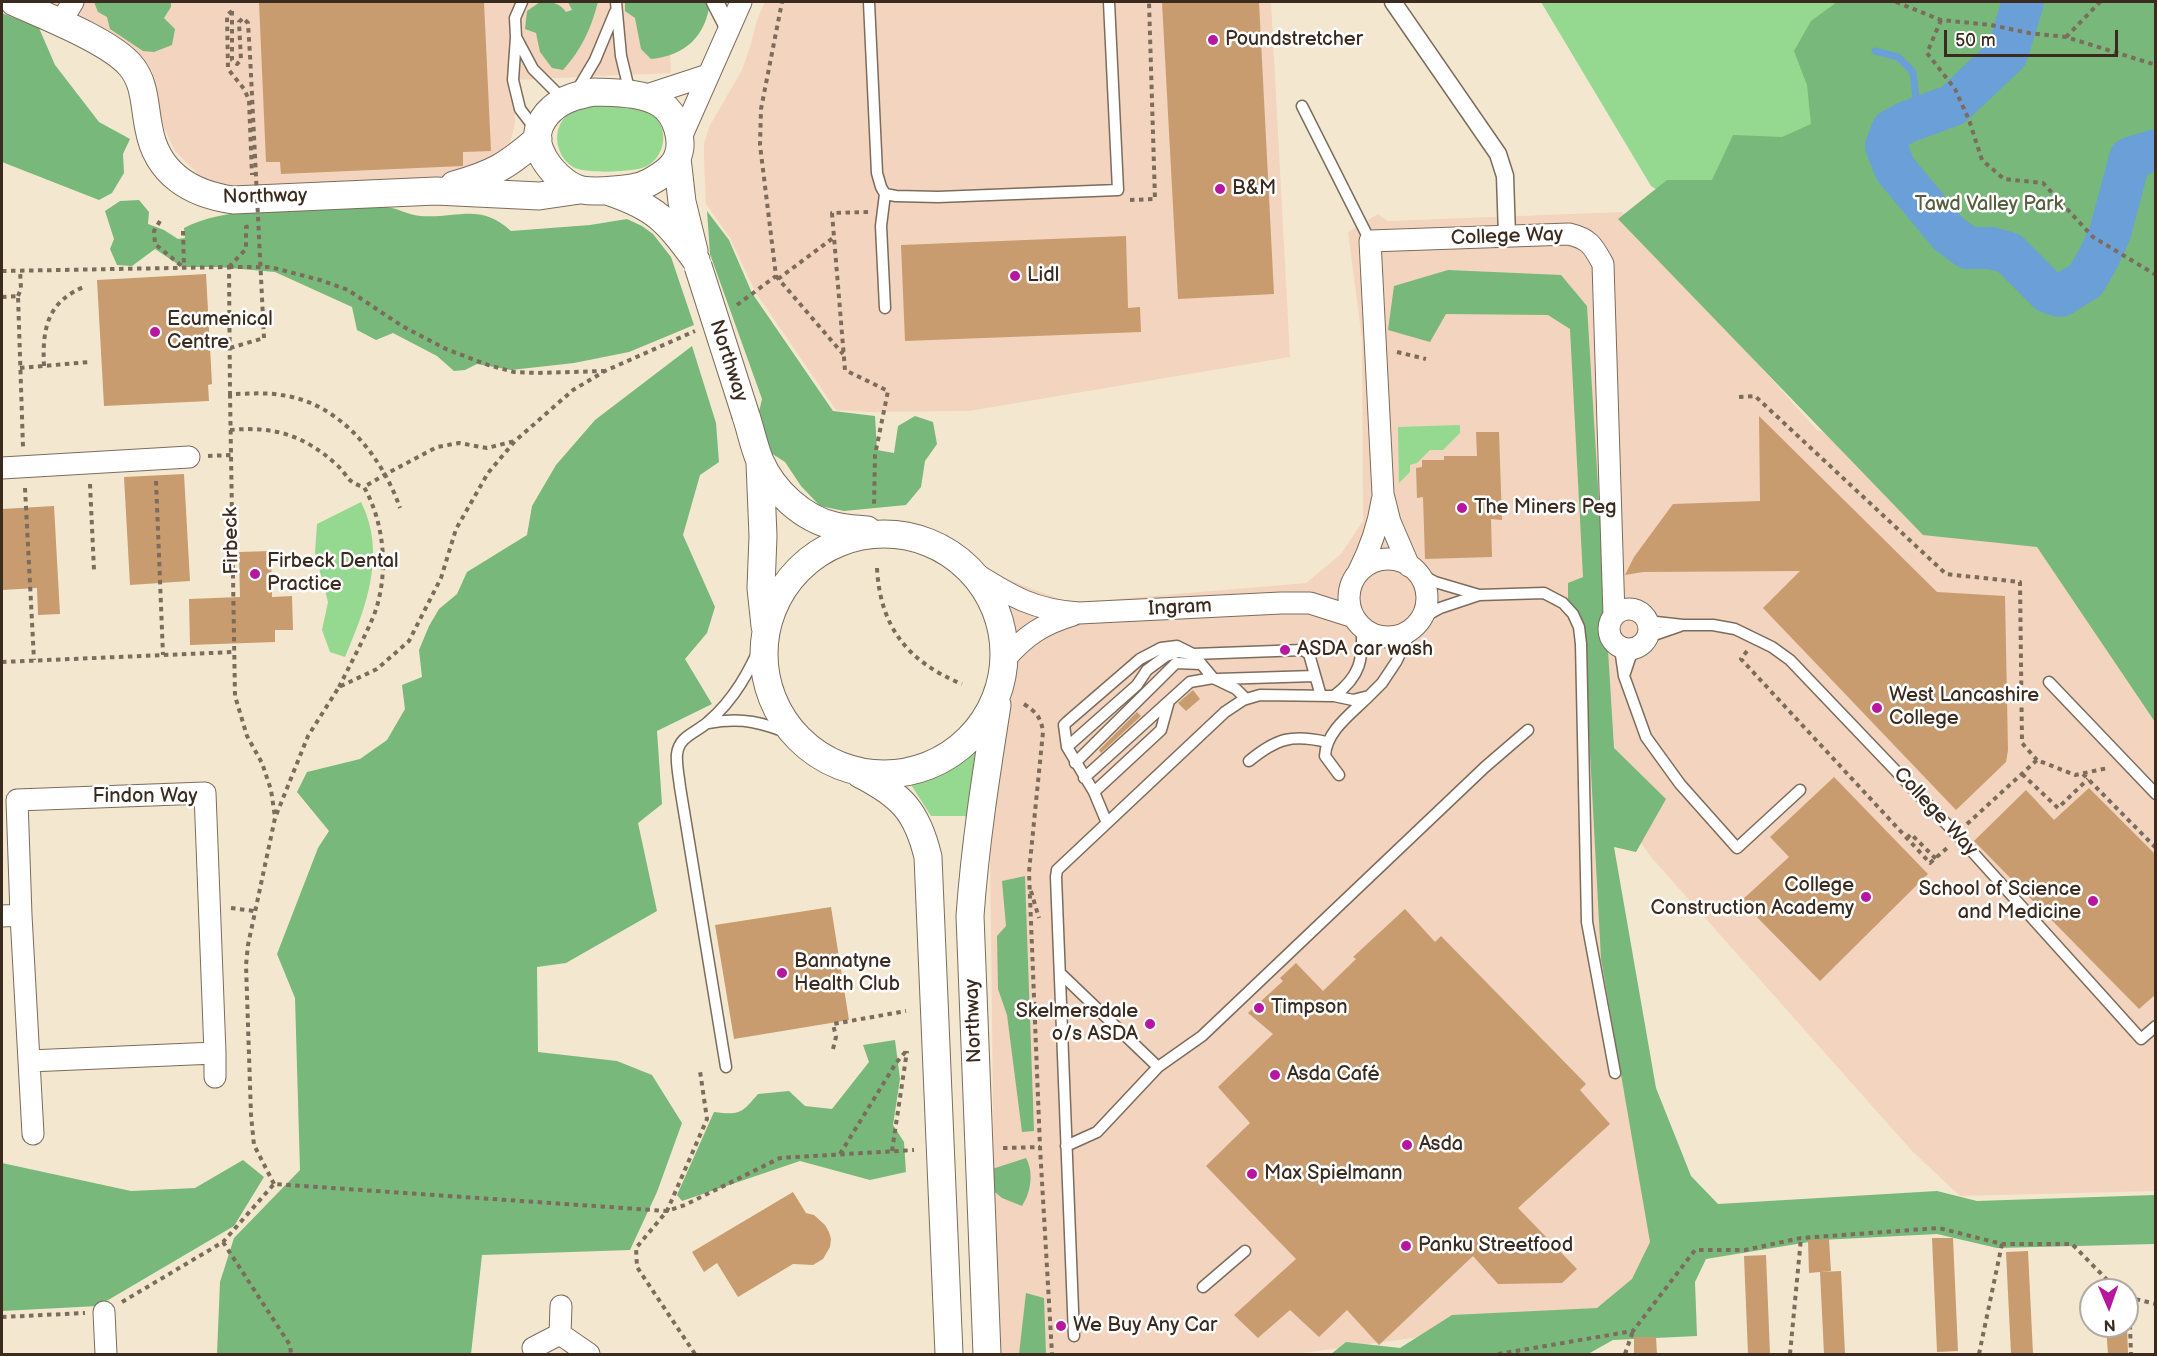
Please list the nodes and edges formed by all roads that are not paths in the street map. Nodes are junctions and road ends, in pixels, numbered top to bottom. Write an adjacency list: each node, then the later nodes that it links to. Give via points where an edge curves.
1 (14, 2): 9 (street, Northway)
2 (522, 2): 11 (lane, via 515,18)
3 (715, 2): 10 (street)
4 (741, 2): 10 (street)
5 (870, 2): 20 (lane, via 877,173)
6 (1109, 2): 20 (lane, via 1118,190 938,197)
7 (1393, 2): 21 (street, via 1498,154 1505,176)
8 (616, 7): 13 (lane, via 621,56); 14 (lane, via 595,60)
9 (66, 12): 19 (street, Northway, via 130,65 139,79 153,146 175,177 192,189 253,206)
10 (729, 29): 12 (street)
11 (516, 37): 14 (lane, via 532,69); 16 (lane, via 513,80 520,109)
12 (708, 75): 13 (street); 17 (street)
13 (637, 95): 14 (street, via 594,92); 17 (street, via 662,105 670,114 678,127)
14 (569, 98): 16 (street, via 543,120)
15 (1302, 106): 22 (lane)
16 (538, 136): 18 (street, via 543,157 552,171); 19 (street, Northway, via 511,162 485,176)
17 (678, 150): 18 (street, via 664,172 648,183 630,189); 23 (street, Northway, via 682,202)
18 (593, 190): 19 (street, Northway, via 539,196); 23 (street, Northway, via 634,200 653,210 672,228)
19 (436, 191)
20 (885, 194): 24 (lane, via 881,226)
21 (1507, 236): 22 (street, College Way); 36 (street, College Way, via 1569,234 1584,238 1603,264 1614,580)
22 (1370, 241): 28 (street)
23 (697, 263): 26 (street, Northway, bridge)
24 (885, 308)
25 (189, 457): 27 (street)
26 (760, 462): 29 (street, Northway, via 794,506 813,518 834,526); 39 (street, Northway)
27 (2, 468)
28 (1383, 494): 30 (street, via 1399,547); 32 (street, via 1371,548)
29 (886, 533): 31 (street, Northway, via 920,538 950,553); 39 (street, via 845,539 808,560 781,591)
30 (1414, 569): 32 (street, via 1386,559 1366,566); 33 (lane, via 1435,582); 38 (street, via 1427,596 1426,608)
31 (976, 574): 35 (street, Ingram, via 1035,606); 42 (street, Northway, via 993,600 1003,629)
32 (1355, 578): 34 (street, Ingram, via 1333,593); 37 (street, via 1349,594)
33 (1479, 595): 38 (lane, via 1440,608); 74 (lane, via 1544,593 1563,603 1579,627 1587,922)
34 (1281, 603): 35 (street, Ingram); 37 (street, Ingram, via 1310,603)
35 (1079, 613): 42 (street, Ingram, via 1037,630 1020,641)
36 (1620, 613): 40 (street, College Way, via 1640,612); 40 (street, College Way, via 1609,626 1611,639)
37 (1358, 622): 38 (street, via 1382,637 1401,635); 49 (lane, via 1363,655 1348,686)
38 (1416, 624): 50 (lane, via 1396,662)
39 (765, 634): 53 (lane, via 740,687); 55 (street, Northway, via 764,673 775,706)
40 (1637, 639): 63 (lane, via 1624,676 1646,737 1680,784 1737,848); 69 (lane, College Way, via 1683,625 1713,625 1756,638 1790,660 1957,835 2141,1039)
41 (1193, 654): 43 (lane); 44 (lane, via 1303,650 1309,654); 57 (lane, via 1178,652 1166,656 1147,670 1137,685); 57 (lane, via 1177,646 1161,648 1140,659 1064,725)
42 (1005, 659): 47 (street, Northway)
43 (1201, 664): 45 (lane); 59 (lane, via 1176,663)
44 (1315, 676): 45 (lane); 48 (lane)
45 (1214, 678): 51 (lane); 52 (lane, via 1190,682)
46 (2049, 682): 65 (lane)
47 (1000, 689): 60 (street, via 987,717 968,741 944,759 916,770 885,775); 88 (street, Northway, via 983,789 970,916)
48 (1321, 696): 49 (lane); 51 (lane, via 1260,695)
49 (1334, 696): 50 (lane, via 1353,700)
50 (1369, 696): 56 (lane)
51 (1246, 699): 66 (lane, via 1225,712)
52 (1169, 701): 62 (lane); 64 (lane, via 1161,730)
53 (707, 723): 55 (lane, via 751,721); 72 (lane, via 685,738 677,754)
54 (1528, 730): 73 (lane, via 1202,1036)
55 (795, 736): 60 (street, Northway, via 822,758)
56 (1327, 742): 58 (lane, via 1291,737); 61 (lane, via 1325,756)
57 (1067, 747): 59 (lane)
58 (1249, 761)
59 (1075, 763): 62 (lane)
60 (855, 771): 87 (street, Northway, via 886,788 906,806 928,857)
61 (1339, 775)
62 (1084, 778): 64 (lane)
63 (1800, 790)
64 (1094, 792): 66 (lane)
65 (2156, 794)
66 (1107, 823): 68 (lane, via 1056,873)
67 (11, 916): 70 (street, Findon Way, via 16,800 206,793); 71 (street, Findon Way)
68 (1060, 973): 73 (lane); 77 (lane)
69 (2156, 1026)
70 (214, 1053): 71 (street); 75 (street, Findon Way)
71 (29, 1061): 76 (street, Findon Way)
72 (726, 1066)
73 (1158, 1067): 77 (lane, via 1097,1132)
74 (1615, 1073)
75 (215, 1077)
76 (33, 1134)
77 (1066, 1146): 83 (lane)
78 (1245, 1251): 79 (lane)
79 (1203, 1287)
80 (561, 1306): 82 (street)
81 (104, 1312): 85 (street)
82 (560, 1334): 84 (street); 86 (street)
83 (1074, 1336)
84 (533, 1348)
85 (106, 1354)
86 (589, 1354)
87 (948, 1354)
88 (987, 1354)

